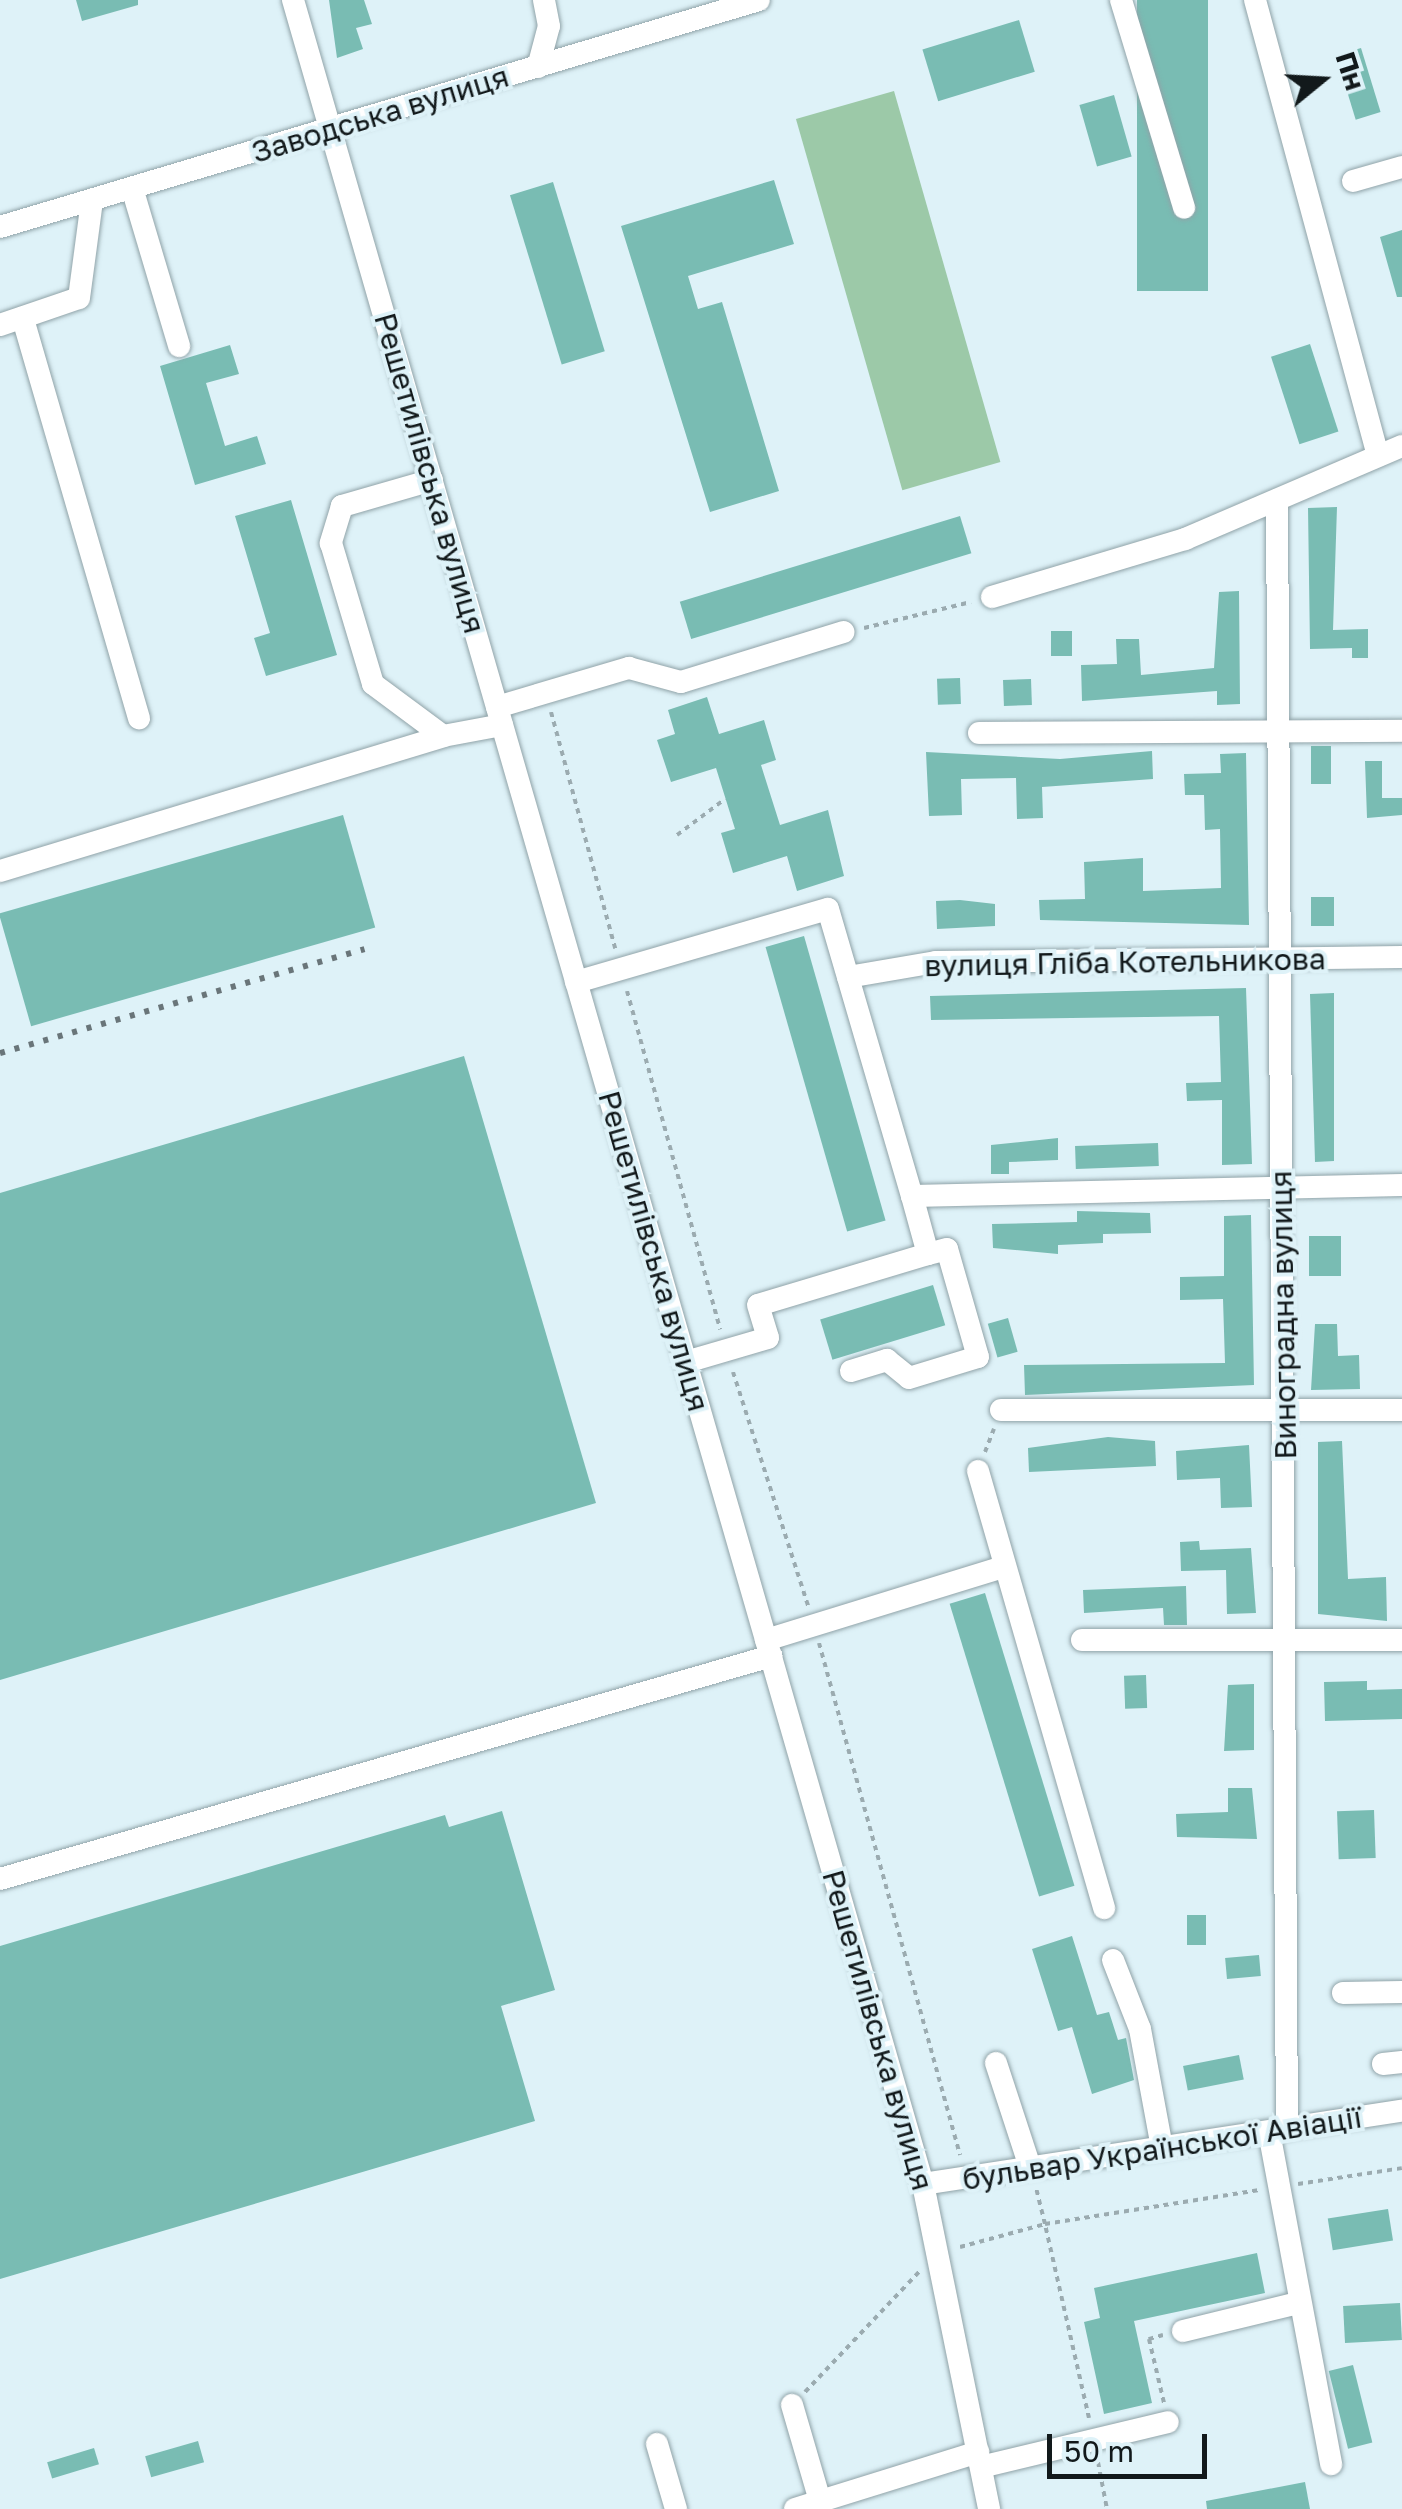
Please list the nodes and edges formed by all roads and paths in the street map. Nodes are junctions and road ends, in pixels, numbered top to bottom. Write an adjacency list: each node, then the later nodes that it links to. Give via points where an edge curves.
1 (544, 0): 6 (street, via 550,26)
2 (759, 0): 6 (street, Заводська вулиця)
3 (1121, 0): 12 (street)
4 (1256, 0): 17 (street)
5 (297, 4): 7 (street, Решетилівська вулиця)
6 (538, 67): 7 (street, Заводська вулиця)
7 (330, 130): 10 (street, Заводська вулиця); 18 (street, Решетилівська вулиця)
8 (1402, 167): 9 (street)
9 (1352, 181)
10 (132, 188): 11 (street, Заводська вулиця); 15 (street)
11 (92, 200): 13 (street, Заводська вулиця); 14 (street, via 79,298)
12 (1184, 208)
13 (0, 227)
14 (12, 322): 24 (street)
15 (180, 346)
16 (1402, 446): 17 (street)
17 (1378, 456): 19 (street)
18 (432, 480): 23 (street, Решетилівська вулиця); 28 (street, via 342,506 329,527 373,684)
19 (1277, 500): 20 (street, via 1186,539); 25 (street, Виноградна вулиця)
20 (992, 597): 21 (path)
21 (844, 632): 22 (street, via 681,682 629,668)
22 (546, 692): 23 (street); 34 (path)
23 (500, 716): 28 (street); 36 (street, Решетилівська вулиця)
24 (140, 718)
25 (1274, 728): 26 (street); 27 (street); 32 (street, Виноградна вулиця)
26 (1402, 731)
27 (978, 733)
28 (442, 736): 31 (street)
29 (725, 799): 30 (path)
30 (677, 835)
31 (0, 871)
32 (1280, 958): 33 (street, вулиця Гліба Котельникова); 35 (street, вулиця Гліба Котельникова, via 936,962); 38 (street, Виноградна вулиця)
33 (1402, 958)
34 (621, 969): 35 (street, via 828,909); 36 (street); 41 (path)
35 (848, 978): 39 (street)
36 (576, 982): 42 (street, Решетилівська вулиця)
37 (1402, 1185): 38 (street)
38 (1280, 1186): 39 (street); 45 (street, Виноградна вулиця)
39 (912, 1196): 40 (street)
40 (928, 1254): 41 (street, via 758,1305 768,1338); 43 (street, via 947,1249 978,1357 909,1378 887,1360)
41 (726, 1350): 42 (street); 49 (path)
42 (686, 1362): 53 (street, Решетилівська вулиця)
43 (851, 1371)
44 (1000, 1410): 45 (street); 47 (path)
45 (1285, 1410): 46 (street); 52 (street, Виноградна вулиця)
46 (1402, 1410)
47 (978, 1471): 48 (street)
48 (1004, 1568): 49 (street); 55 (street)
49 (814, 1625): 53 (street); 65 (path)
50 (1082, 1640): 52 (street)
51 (1402, 1640): 52 (street)
52 (1290, 1642): 61 (street, Виноградна вулиця)
53 (768, 1648): 54 (street); 66 (street, Решетилівська вулиця)
54 (0, 1878)
55 (1104, 1908)
56 (1113, 1960): 62 (street, via 1140,2030)
57 (1402, 1992): 58 (street)
58 (1342, 1993)
59 (996, 2063): 63 (street)
60 (1402, 2112): 61 (street, бульвар Української Авіації)
61 (1278, 2130): 62 (street, бульвар Української Авіації); 67 (street, Виноградна вулиця)
62 (1162, 2148): 63 (street, бульвар Української Авіації)
63 (1030, 2164): 65 (street, бульвар Української Авіації); 68 (path)
64 (1402, 2168): 67 (path)
65 (966, 2178): 66 (street, бульвар Української Авіації)
66 (923, 2184): 69 (street, Решетилівська вулиця)
67 (1278, 2187): 68 (path); 70 (street, Виноградна вулиця)
68 (1045, 2224): 69 (path); 74 (path)
69 (937, 2254): 72 (path); 76 (street, Решетилівська вулиця)
70 (1298, 2303): 71 (street); 77 (street, Виноградна вулиця)
71 (1182, 2330): 73 (path, via 1149,2339)
72 (792, 2404): 78 (street)
73 (1168, 2422): 74 (street)
74 (1093, 2439): 76 (street); 82 (path)
75 (658, 2444): 79 (street)
76 (979, 2460): 78 (street); 81 (street, Решетилівська вулиця)
77 (1330, 2464)
78 (820, 2501): 80 (street)
79 (676, 2509)
80 (795, 2509)
81 (989, 2509)
82 (1107, 2509)

